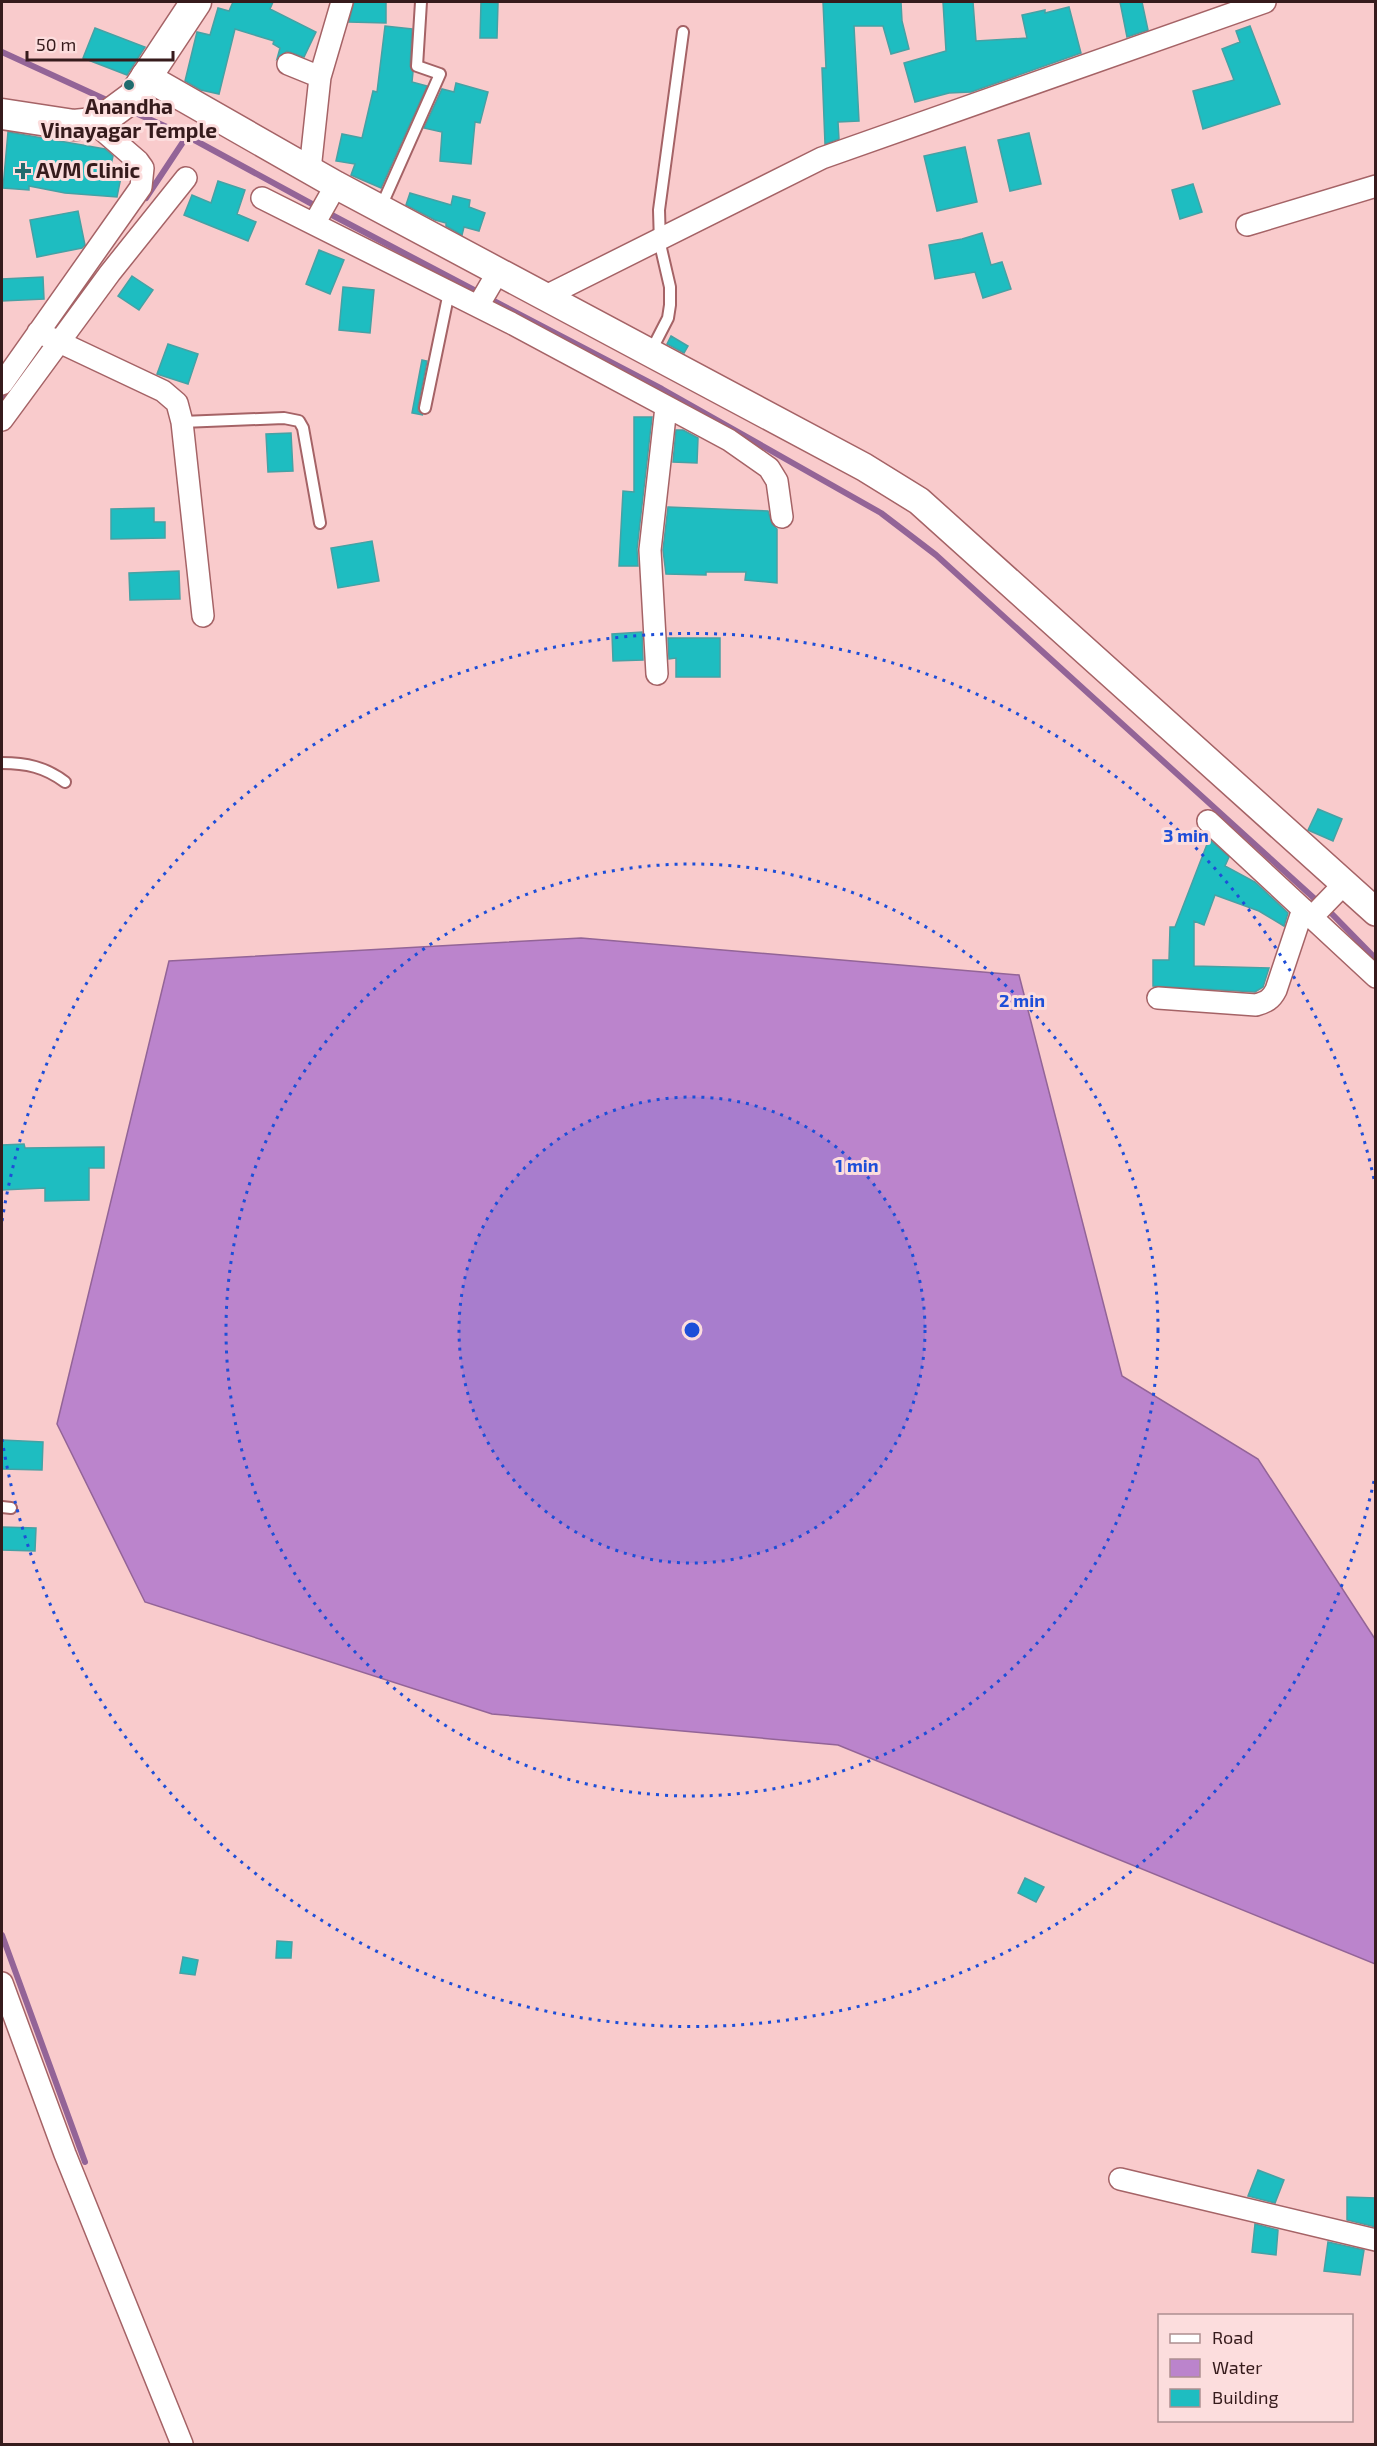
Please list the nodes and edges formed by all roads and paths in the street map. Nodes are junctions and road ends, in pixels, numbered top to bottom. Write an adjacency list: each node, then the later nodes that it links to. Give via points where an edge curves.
1 (196, 2): 8 (main road)
2 (342, 2): 7 (street)
3 (421, 2): 15 (lane, via 417,66 440,74)
4 (1265, 2): 18 (street, via 822,158)
5 (683, 32): 18 (lane, via 659,210)
6 (288, 64): 7 (street)
7 (320, 76): 10 (street)
8 (121, 102): 9 (main road, via 74,125); 10 (street); 23 (street, via 143,168 141,187)
9 (2, 114)
10 (310, 170): 12 (street)
11 (186, 178): 24 (street)
12 (336, 185): 15 (street); 16 (street)
13 (1376, 186): 17 (street)
14 (262, 198): 16 (street)
15 (380, 209): 19 (street)
16 (314, 224): 20 (street)
17 (1247, 225)
18 (660, 238): 21 (street); 25 (lane, via 670,305 668,318)
19 (498, 272): 21 (street); 22 (street)
20 (449, 292): 22 (street); 28 (lane)
21 (544, 297): 25 (street)
22 (478, 306): 27 (street)
23 (38, 332): 24 (street); 26 (street)
24 (60, 341): 29 (street); 30 (street, via 163,391 177,403)
25 (650, 353): 38 (street, via 864,467 919,501)
26 (2, 384)
27 (666, 407): 31 (street, via 729,440 769,468 777,481); 34 (street, via 650,549)
28 (425, 408)
29 (2, 420)
30 (182, 422): 32 (lane, via 284,418 299,421); 33 (street)
31 (782, 517)
32 (320, 523)
33 (203, 616)
34 (657, 674)
35 (2, 763): 36 (lane, via 34,766)
36 (65, 782)
37 (1208, 821): 40 (street)
38 (1346, 883): 39 (street); 40 (street)
39 (1376, 912)
40 (1307, 913): 41 (street); 42 (street, via 1276,990 1265,1003)
41 (1376, 977)
42 (1158, 998)
43 (2, 1983): 46 (street)
44 (1120, 2179): 45 (street)
45 (1376, 2240)
46 (182, 2445)

